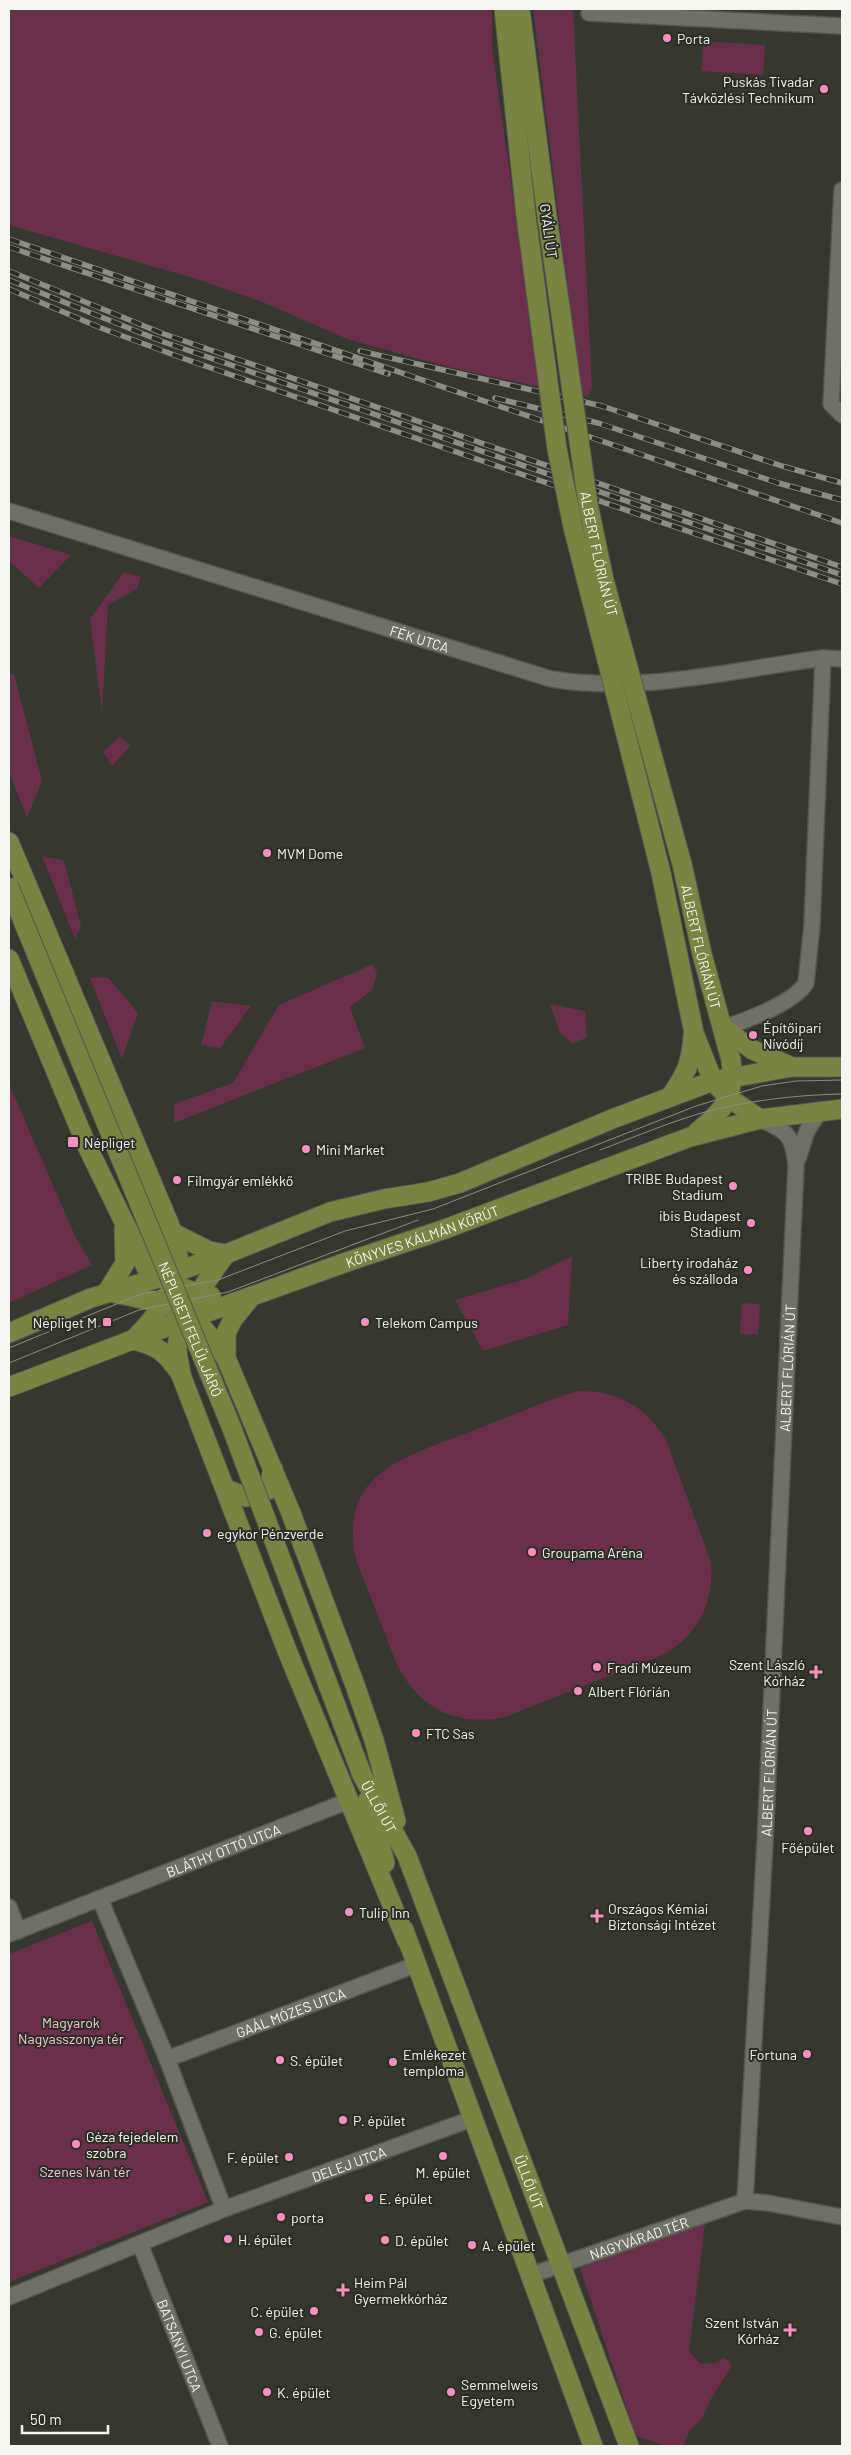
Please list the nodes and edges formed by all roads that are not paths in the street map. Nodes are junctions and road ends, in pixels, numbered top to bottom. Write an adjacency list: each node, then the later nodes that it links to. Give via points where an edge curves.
1 (504, 9): 7 (main road, GYÁLI ÚT, bridge, via 526,216)
2 (520, 9): 8 (main road, GYÁLI ÚT, bridge)
3 (589, 13): 4 (street)
4 (842, 26)
5 (842, 190): 6 (street, via 831,404)
6 (842, 415)
7 (557, 449): 16 (main road, ALBERT FLÓRIÁN ÚT, bridge, via 573,527 661,873)
8 (581, 454): 15 (main road, ALBERT FLÓRIÁN ÚT, bridge, via 604,580)
9 (9, 511): 10 (street, FÉK UTCA, via 551,679 583,684 645,684)
10 (823, 658): 11 (street, FÉK UTCA); 15 (street, ALBERT FLÓRIÁN ÚT, via 806,984 796,996)
11 (842, 659)
12 (9, 842): 26 (main road)
13 (9, 887): 48 (main road, NÉPLIGETI FELÜLJÁRÓ, bridge, via 231,1426)
14 (9, 959): 28 (main road)
15 (723, 1028): 17 (main road, via 753,1050); 19 (main road)
16 (694, 1033): 20 (main road, ALBERT FLÓRIÁN ÚT); 21 (main road, via 692,1058)
17 (792, 1067): 18 (main road); 19 (main road)
18 (842, 1067)
19 (733, 1077): 20 (main road); 22 (main road)
20 (714, 1082): 21 (main road); 22 (main road)
21 (670, 1097): 34 (main road, via 460,1183 330,1212)
22 (729, 1098): 25 (main road); 27 (main road, via 723,1110)
23 (842, 1109): 24 (main road, KÖNYVES KÁLMÁN KÖRÚT)
24 (820, 1112): 25 (main road, KÖNYVES KÁLMÁN KÖRÚT); 29 (street, ALBERT FLÓRIÁN ÚT, via 807,1130)
25 (760, 1119): 27 (main road, KÖNYVES KÁLMÁN KÖRÚT); 29 (street, ALBERT FLÓRIÁN ÚT, via 785,1132 794,1145)
26 (130, 1133): 28 (main road, via 102,1129 87,1139); 30 (main road)
27 (690, 1137): 38 (main road, KÖNYVES KÁLMÁN KÖRÚT, via 445,1229)
28 (87, 1146): 31 (main road)
29 (796, 1165): 58 (street, ALBERT FLÓRIÁN ÚT)
30 (148, 1172): 31 (main road, via 136,1190 126,1194 115,1194); 33 (main road)
31 (107, 1188): 32 (main road)
32 (124, 1225): 35 (main road, via 146,1266); 36 (main road, via 125,1263)
33 (173, 1233): 34 (main road, via 209,1252); 35 (main road, via 178,1255)
34 (226, 1254): 35 (main road); 37 (main road)
35 (170, 1277): 36 (main road); 37 (main road); 39 (main road)
36 (107, 1292): 39 (main road); 41 (main road)
37 (199, 1294): 38 (main road, via 221,1298); 40 (main road)
38 (252, 1296): 40 (main road, KÖNYVES KÁLMÁN KÖRÚT); 43 (main road, via 226,1333)
39 (162, 1303): 40 (main road); 42 (main road, via 152,1321)
40 (189, 1318): 42 (main road, KÖNYVES KÁLMÁN KÖRÚT); 43 (main road, via 204,1329); 44 (main road, via 177,1348)
41 (9, 1333)
42 (133, 1340): 44 (main road, via 154,1345 168,1356); 45 (main road, KÖNYVES KÁLMÁN KÖRÚT)
43 (226, 1358): 44 (main road, via 208,1356 193,1361); 46 (main road)
44 (181, 1375): 47 (main road)
45 (9, 1387)
46 (274, 1469): 47 (main road, via 268,1490 246,1497); 50 (main road, via 374,1740)
47 (226, 1489): 49 (main road)
48 (362, 1775): 50 (main road, ÜLLŐI ÚT); 54 (main road, ÜLLŐI ÚT)
49 (348, 1801): 51 (street, BLÁTHY OTTÓ UTCA); 54 (main road)
50 (406, 1856): 62 (main road, ÜLLŐI ÚT)
51 (100, 1899): 53 (street); 56 (street)
52 (9, 1907): 53 (street)
53 (13, 1933)
54 (407, 1941): 55 (main road, ÜLLŐI ÚT)
55 (415, 1964): 56 (street, GAÁL MÓZES UTCA); 57 (main road, ÜLLŐI ÚT)
56 (166, 2059): 59 (street)
57 (474, 2118): 59 (street, DELEJ UTCA); 63 (main road, ÜLLŐI ÚT)
58 (745, 2201): 60 (street); 62 (street, NAGYVÁRAD TÉR)
59 (224, 2209): 61 (street)
60 (842, 2217)
61 (140, 2244): 64 (street); 65 (street, BATSÁNYI UTCA)
62 (560, 2265): 63 (street, NAGYVÁRAD TÉR); 67 (main road, ÜLLŐI ÚT)
63 (531, 2275): 66 (main road, ÜLLŐI ÚT)
64 (9, 2298)
65 (220, 2446)
66 (593, 2446)
67 (629, 2446)

